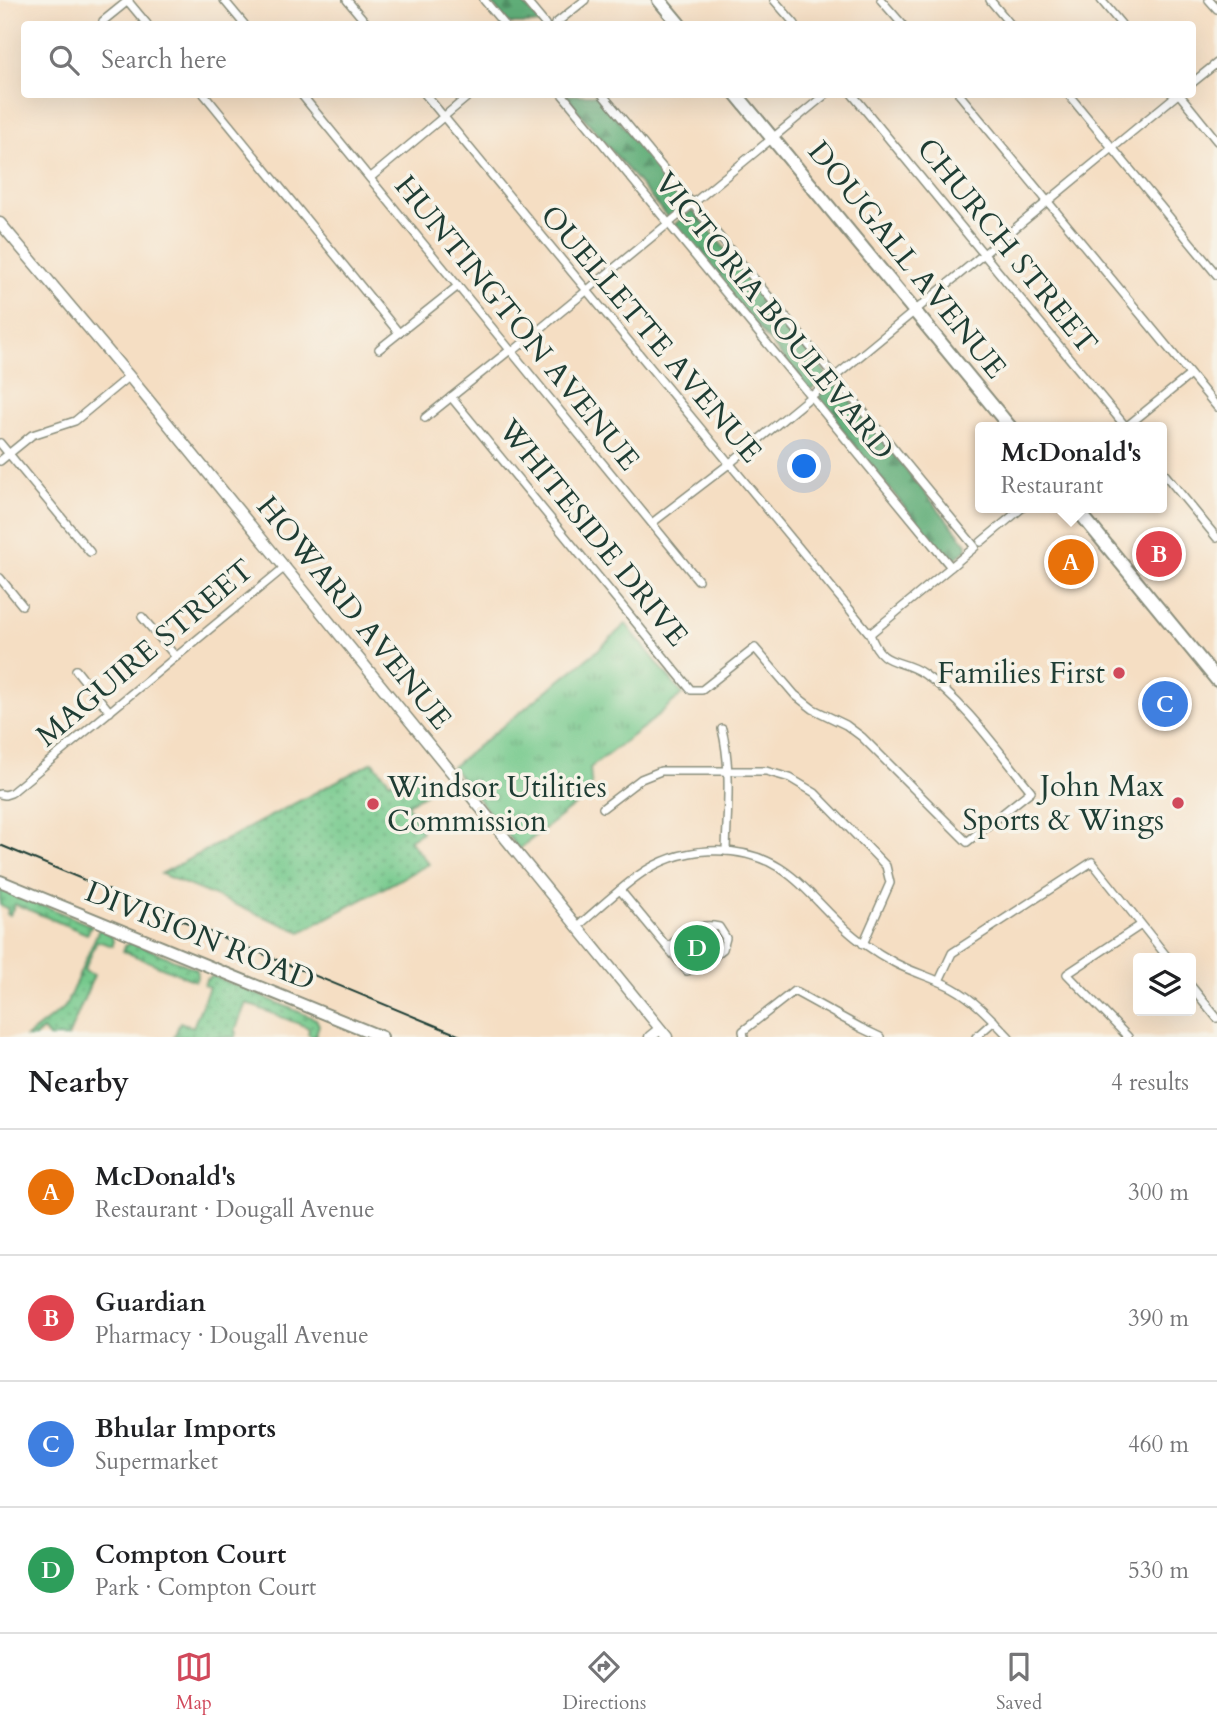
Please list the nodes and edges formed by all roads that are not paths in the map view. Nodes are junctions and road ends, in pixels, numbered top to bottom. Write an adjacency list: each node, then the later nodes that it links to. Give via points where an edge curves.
1 (128, 0): 14 (street); 15 (street)
2 (224, 0): 16 (street)
3 (347, 0): 17 (street)
4 (484, 0): 18 (street)
5 (525, 0): 19 (street)
6 (585, 0): 20 (street)
7 (659, 0): 21 (main road)
8 (774, 0): 22 (street)
9 (881, 0): 23 (street)
10 (990, 0): 24 (street)
11 (1101, 0): 25 (street)
12 (1209, 0): 13 (street)
13 (1217, 9)
14 (103, 21)
15 (145, 21)
16 (242, 21)
17 (364, 21)
18 (502, 21)
19 (542, 21)
20 (559, 21)
21 (676, 21)
22 (792, 21)
23 (899, 21)
24 (1008, 21)
25 (1118, 21)
26 (1217, 62): 27 (street)
27 (1196, 79)
28 (207, 98): 56 (street)
29 (305, 98): 45 (street, HUNTINGTON AVENUE)
30 (428, 98): 41 (street, OUELLETTE AVENUE)
31 (466, 98): 41 (street)
32 (565, 98): 49 (street, VICTORIA BOULEVARD)
33 (606, 98): 47 (street, VICTORIA BOULEVARD)
34 (739, 98): 42 (main road, DOUGALL AVENUE)
35 (821, 98): 42 (street)
36 (855, 98): 51 (street, CHURCH STREET)
37 (962, 98): 46 (street)
38 (1071, 98): 44 (street)
39 (1173, 98): 44 (street)
40 (1181, 98): 43 (street)
41 (443, 117): 45 (street); 54 (street, OUELLETTE AVENUE)
42 (773, 138): 47 (street); 55 (main road, DOUGALL AVENUE)
43 (1217, 141)
44 (1112, 148): 46 (street); 52 (street)
45 (370, 178): 53 (street, HUNTINGTON AVENUE)
46 (1047, 201): 51 (street); 59 (street)
47 (693, 204): 49 (street); 61 (street, VICTORIA BOULEVARD)
48 (0, 223): 50 (street, HOWARD AVENUE)
49 (668, 224): 54 (street); 63 (street, VICTORIA BOULEVARD)
50 (4, 235): 60 (street, HOWARD AVENUE)
51 (984, 255): 55 (street); 67 (street, CHURCH STREET)
52 (1217, 275)
53 (458, 286): 56 (street); 58 (street, HUNTINGTON AVENUE)
54 (587, 292): 58 (street); 72 (street, OUELLETTE AVENUE)
55 (915, 312): 61 (street); 66 (main road, DOUGALL AVENUE)
56 (399, 333): 57 (street)
57 (379, 349)
58 (511, 351): 62 (street); 76 (street, HUNTINGTON AVENUE)
59 (1190, 375): 64 (street); 68 (street)
60 (129, 376): 70 (street, via 75,421 32,435); 80 (street, HOWARD AVENUE)
61 (835, 377): 63 (street); 78 (street, VICTORIA BOULEVARD)
62 (451, 397): 65 (street); 90 (street, WHITESIDE DRIVE, via 691,690)
63 (811, 397): 72 (street); 81 (street, VICTORIA BOULEVARD)
64 (1217, 407)
65 (425, 418)
66 (1006, 422)
67 (1122, 422)
68 (1132, 422)
69 (0, 443): 70 (street)
70 (9, 453): 71 (street); 79 (street)
71 (0, 461)
72 (729, 464): 76 (street); 86 (street, OUELLETTE AVENUE)
73 (1167, 477): 77 (street)
74 (1016, 513): 78 (street)
75 (1080, 513): 89 (main road)
76 (652, 523): 83 (street, HUNTINGTON AVENUE)
77 (1217, 538)
78 (978, 544): 81 (street)
79 (90, 552)
80 (285, 567): 87 (street, MAGUIRE STREET); 100 (street, HOWARD AVENUE)
81 (951, 567): 86 (street)
82 (0, 578): 84 (street)
83 (698, 580)
84 (22, 605)
85 (142, 617): 87 (street)
86 (870, 634): 90 (street, OUELLETTE AVENUE, via 882,655 922,672 960,704 1031,791 967,842 862,737 795,695 755,648)
87 (176, 657): 91 (street, MAGUIRE STREET)
88 (76, 670): 91 (street)
89 (1217, 680)
90 (702, 690)
91 (110, 712): 94 (street, MAGUIRE STREET, via 11,793)
92 (722, 729): 93 (street)
93 (729, 771): 95 (street, via 661,771 640,779); 96 (street); 101 (street, via 766,771 815,793 886,866 890,883)
94 (0, 794)
95 (603, 808)
96 (726, 851): 98 (street, via 688,853 659,863); 101 (street, via 751,855 780,868)
97 (0, 881): 109 (main road, DIVISION ROAD)
98 (620, 890): 100 (street); 102 (street)
99 (1141, 925): 103 (street); 104 (street, via 1091,862 952,953); 115 (street, via 1067,974)
100 (578, 926): 108 (street, HOWARD AVENUE)
101 (863, 944): 104 (street)
102 (668, 947): 102 (street, via 687,971 699,968 723,949 726,938 719,927 707,924 687,931)
103 (1164, 953)
104 (939, 981): 107 (street, via 975,1002)
105 (1196, 992): 106 (street)
106 (1217, 1018)
107 (994, 1021): 113 (street); 114 (street)
108 (663, 1033): 110 (street)
109 (382, 1037)
110 (650, 1037)
111 (744, 1037): 112 (street, via 743,1031 794,991)
112 (880, 1037)
113 (976, 1037)
114 (1009, 1037)
115 (1128, 1037)

